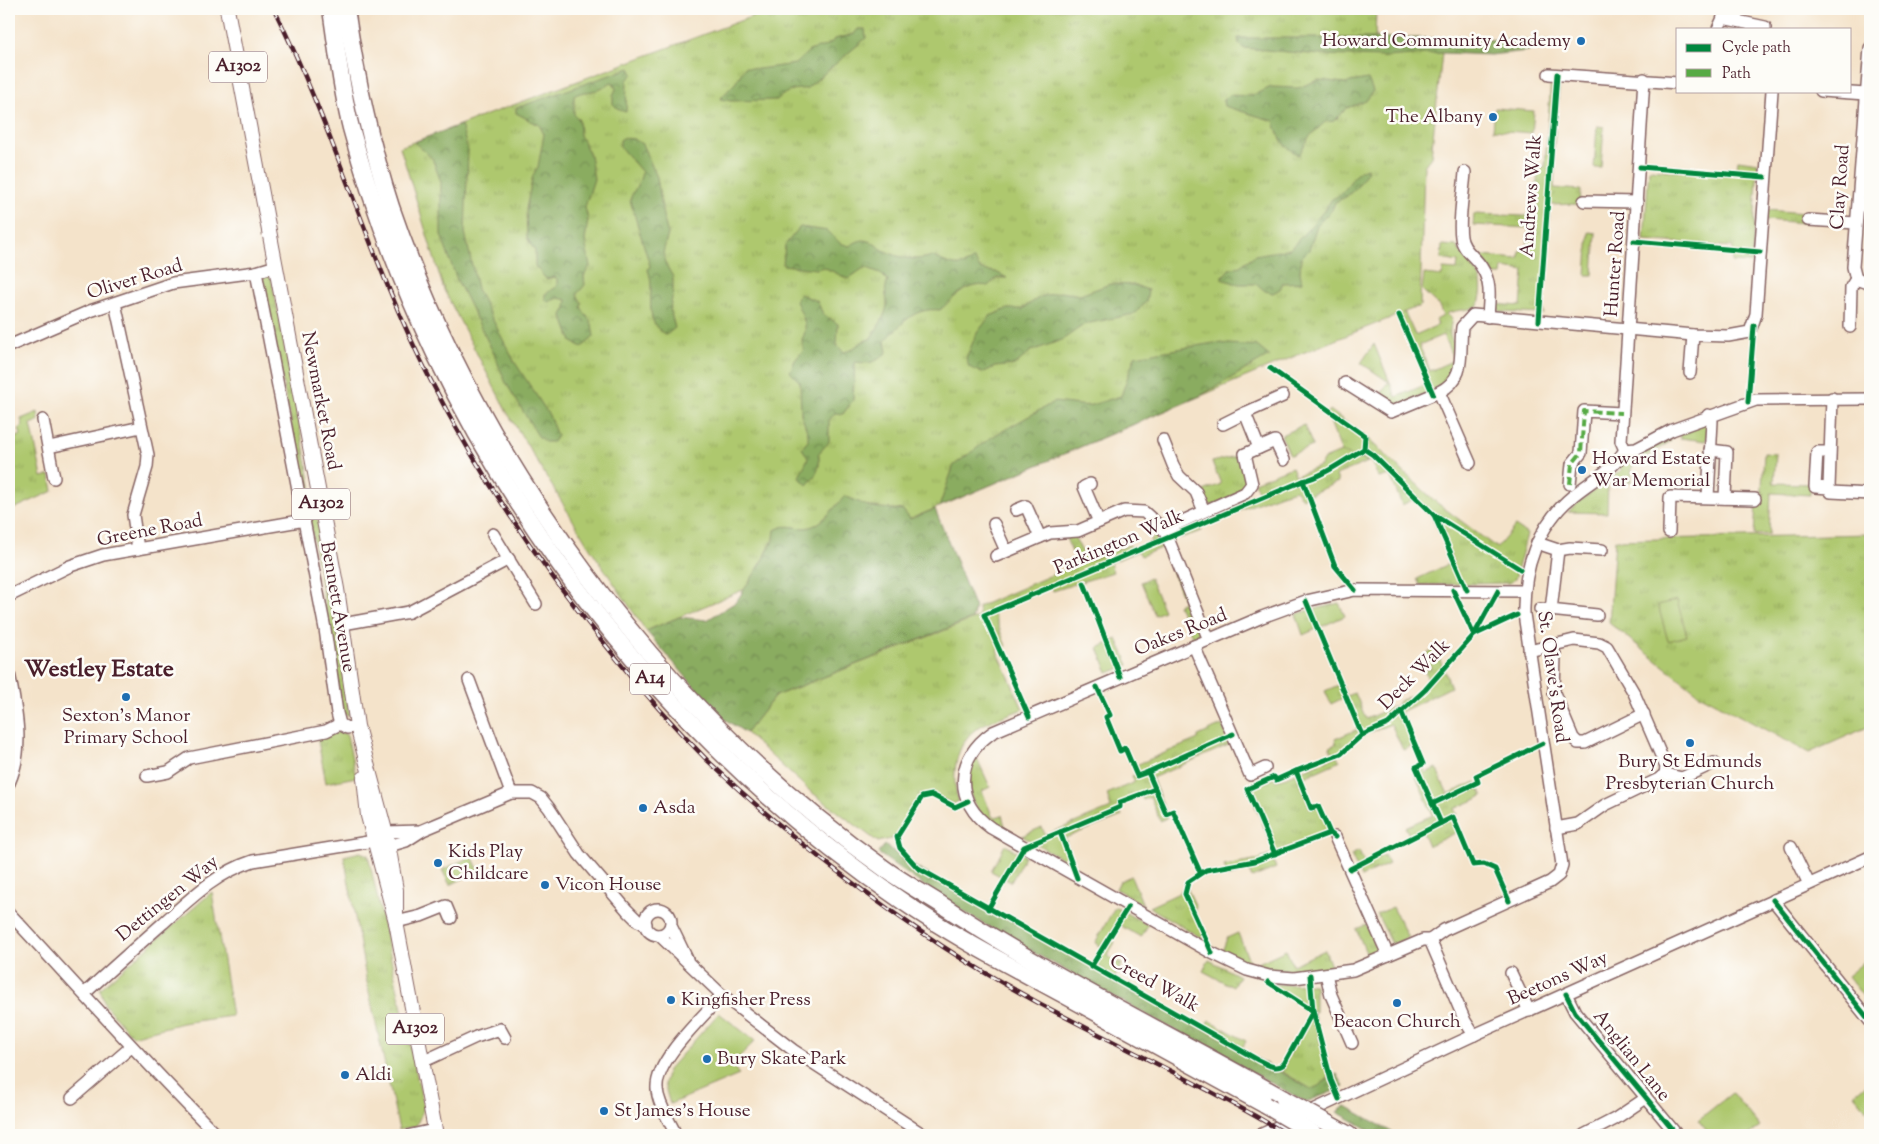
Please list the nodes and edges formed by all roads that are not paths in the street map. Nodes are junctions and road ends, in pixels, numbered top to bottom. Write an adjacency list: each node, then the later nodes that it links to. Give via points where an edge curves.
1 (227, 9): 18 (main road, Newmarket Road / A1302)
2 (331, 9): 123 (highway, A14, bridge, via 354,137 380,222 432,348 477,434 526,514 592,606 653,682 801,825 903,901 984,952 1265,1105)
3 (346, 9): 123 (highway, A14, bridge, via 362,98 391,206 450,353 535,498 588,574 665,673 784,791 886,871 986,935 1284,1099)
4 (1721, 19): 5 (street)
5 (1765, 28)
6 (1870, 55): 12 (street, Clay Road)
7 (1549, 74): 8 (street)
8 (1644, 79): 9 (street); 15 (street, Hunter Road)
9 (1676, 83)
10 (1772, 92): 26 (street, via 1754,326 1743,335)
11 (1836, 92): 12 (street)
12 (1866, 94): 17 (street, Clay Road)
13 (1465, 172): 23 (street, via 1461,237 1486,277 1490,290)
14 (1584, 200): 15 (street)
15 (1638, 202): 25 (street, Hunter Road)
16 (1808, 220): 17 (street)
17 (1856, 223): 20 (street, Clay Road, via 1853,267)
18 (276, 266): 19 (street, Oliver Road); 72 (main road, Newmarket Road / A1302)
19 (256, 272): 22 (street, Oliver Road, via 173,283); 56 (street, Bennett Avenue)
20 (1856, 279): 21 (street); 24 (street, Clay Road, via 1851,287)
21 (1870, 284)
22 (115, 303): 27 (street, Oliver Road); 39 (street)
23 (1488, 317): 25 (street); 30 (street, via 1473,316 1462,327 1459,374 1454,382)
24 (1850, 327)
25 (1628, 329): 26 (street); 35 (street, Hunter Road)
26 (1693, 335): 28 (street)
27 (9, 346)
28 (1690, 373)
29 (1345, 383): 30 (street, via 1391,412)
30 (1439, 392): 46 (street)
31 (1283, 396): 34 (street)
32 (1832, 398): 33 (street); 36 (street, via 1756,400); 50 (street, via 1830,492)
33 (1870, 399)
34 (1245, 413): 38 (street); 42 (street)
35 (1622, 414): 43 (street, Hunter Road, via 1621,441); 49 (street, via 1584,411 1581,453 1572,464)
36 (1708, 415): 43 (street, via 1636,449); 44 (street, via 1712,421)
37 (43, 420): 41 (street)
38 (1223, 424)
39 (141, 427): 41 (street); 64 (street, via 148,455 133,515)
40 (1163, 440): 55 (street, via 1173,465 1196,492)
41 (49, 448): 47 (street)
42 (1259, 448): 45 (street, via 1275,441); 55 (street, Parkington Walk, via 1245,454 1252,484 1245,493)
43 (1625, 450): 63 (street, St. Olave's Road, via 1616,464 1572,496)
44 (1710, 450): 51 (street); 52 (street, via 1727,452)
45 (1284, 460)
46 (1470, 463)
47 (54, 478)
48 (1090, 484): 57 (street, via 1084,487)
49 (1570, 484)
50 (1870, 494)
51 (1708, 497): 52 (street); 60 (street, via 1670,497)
52 (1725, 498): 53 (street)
53 (1755, 499)
54 (1016, 510): 62 (street, via 1026,506)
55 (1204, 511): 59 (street, Parkington Walk)
56 (305, 520): 64 (street, Greene Road); 81 (street, Bennett Avenue)
57 (1099, 522): 59 (street, via 1124,511 1137,510 1150,516); 62 (street, via 1078,531)
58 (994, 524): 62 (street, via 1001,554)
59 (1165, 531): 73 (street)
60 (1670, 532)
61 (493, 534): 67 (street)
62 (1040, 537)
63 (1537, 542): 65 (street); 68 (street, St. Olave's Road)
64 (138, 549): 69 (street, Greene Road, via 70,566)
65 (1558, 550): 66 (street); 71 (street, via 1545,610)
66 (1602, 550)
67 (509, 559): 70 (street); 72 (street, via 409,612)
68 (1524, 591): 73 (street, Oakes Road, via 1355,590 1306,601); 75 (street, St. Olave's Road)
69 (9, 596)
70 (536, 604)
71 (1597, 615)
72 (343, 624): 82 (main road, Newmarket Road / A1302)
73 (1209, 640): 74 (street, Oakes Road)
74 (1194, 646): 85 (street, via 1250,775); 110 (street, Oakes Road, via 993,732 973,750 965,765 963,780 968,801 976,818 991,828 1161,926 1247,970 1280,978)
75 (1529, 651): 80 (street, via 1574,640 1604,645 1614,655); 90 (street, St. Olave's Road)
76 (1555, 654): 80 (street, via 1557,713 1578,743 1585,743)
77 (9, 673): 79 (street)
78 (469, 680): 89 (street)
79 (10, 686): 88 (street, via 19,752)
80 (1644, 714): 86 (street, via 1666,767)
81 (340, 724): 82 (street, via 346,728); 87 (street, via 326,731 189,758 168,772)
82 (357, 726): 83 (main road, Newmarket Road / A1302)
83 (361, 743): 92 (main road, Newmarket Road / A1302); 94 (main road, Newmarket Road / A1302, via 368,816)
84 (1714, 763): 86 (street, via 1682,778)
85 (1265, 768)
86 (1665, 774): 90 (street, via 1605,805 1578,824)
87 (147, 776)
88 (9, 783)
89 (511, 793): 91 (street); 102 (street, via 532,793 540,798 580,854 638,921)
90 (1556, 828): 106 (street, St. Olave's Road, via 1562,865 1555,879 1444,930)
91 (423, 830): 92 (street); 95 (street, via 406,841)
92 (385, 832): 94 (street); 95 (main road, Newmarket Road / A1302)
93 (1335, 837): 107 (street)
94 (374, 841): 95 (street); 103 (main road, Newmarket Road / A1302); 111 (street, Dettingen Way, via 252,861 235,867 213,880)
95 (389, 846): 103 (main road, Newmarket Road / A1302, via 396,890)
96 (1791, 847): 98 (street)
97 (1870, 857): 98 (street, Beetons Way)
98 (1809, 884): 99 (street, Beetons Way)
99 (1773, 900): 112 (street, Beetons Way); 115 (street)
100 (9, 913): 111 (street)
101 (451, 918): 103 (street, via 446,906)
102 (647, 919): 104 (street, via 656,910 665,911 671,918); 105 (street, via 650,932)
103 (396, 922): 120 (main road, Newmarket Road / A1302)
104 (671, 926): 105 (street); 108 (street)
105 (659, 935): 108 (street)
106 (1430, 940): 107 (street, Oakes Road); 116 (street)
107 (1388, 955): 110 (street, Oakes Road, via 1353,970)
108 (687, 961): 113 (street)
109 (1511, 973): 114 (street)
110 (1326, 974): 118 (street, via 1331,995)
111 (84, 993): 119 (street)
112 (1566, 994): 114 (street, Beetons Way); 122 (street, Anglian Lane, via 1575,1012)
113 (722, 995): 127 (street, via 661,1067 657,1089); 128 (street, via 793,1050)
114 (1529, 1011): 116 (street, Beetons Way)
115 (1870, 1021)
116 (1474, 1035): 129 (street, Beetons Way)
117 (504, 1038): 120 (street, via 500,1029)
118 (1352, 1043)
119 (131, 1047): 121 (street, via 89,1090); 125 (street)
120 (422, 1062): 124 (main road, Newmarket Road / A1302)
121 (72, 1098)
122 (1646, 1098): 131 (street); 132 (street, Anglian Lane)
123 (1320, 1131): 130 (highway, A14)
124 (435, 1133): 126 (street)
125 (216, 1135)
126 (410, 1135)
127 (676, 1135)
128 (924, 1135)
129 (1260, 1135)
130 (1349, 1135)
131 (1584, 1135)
132 (1677, 1135)

